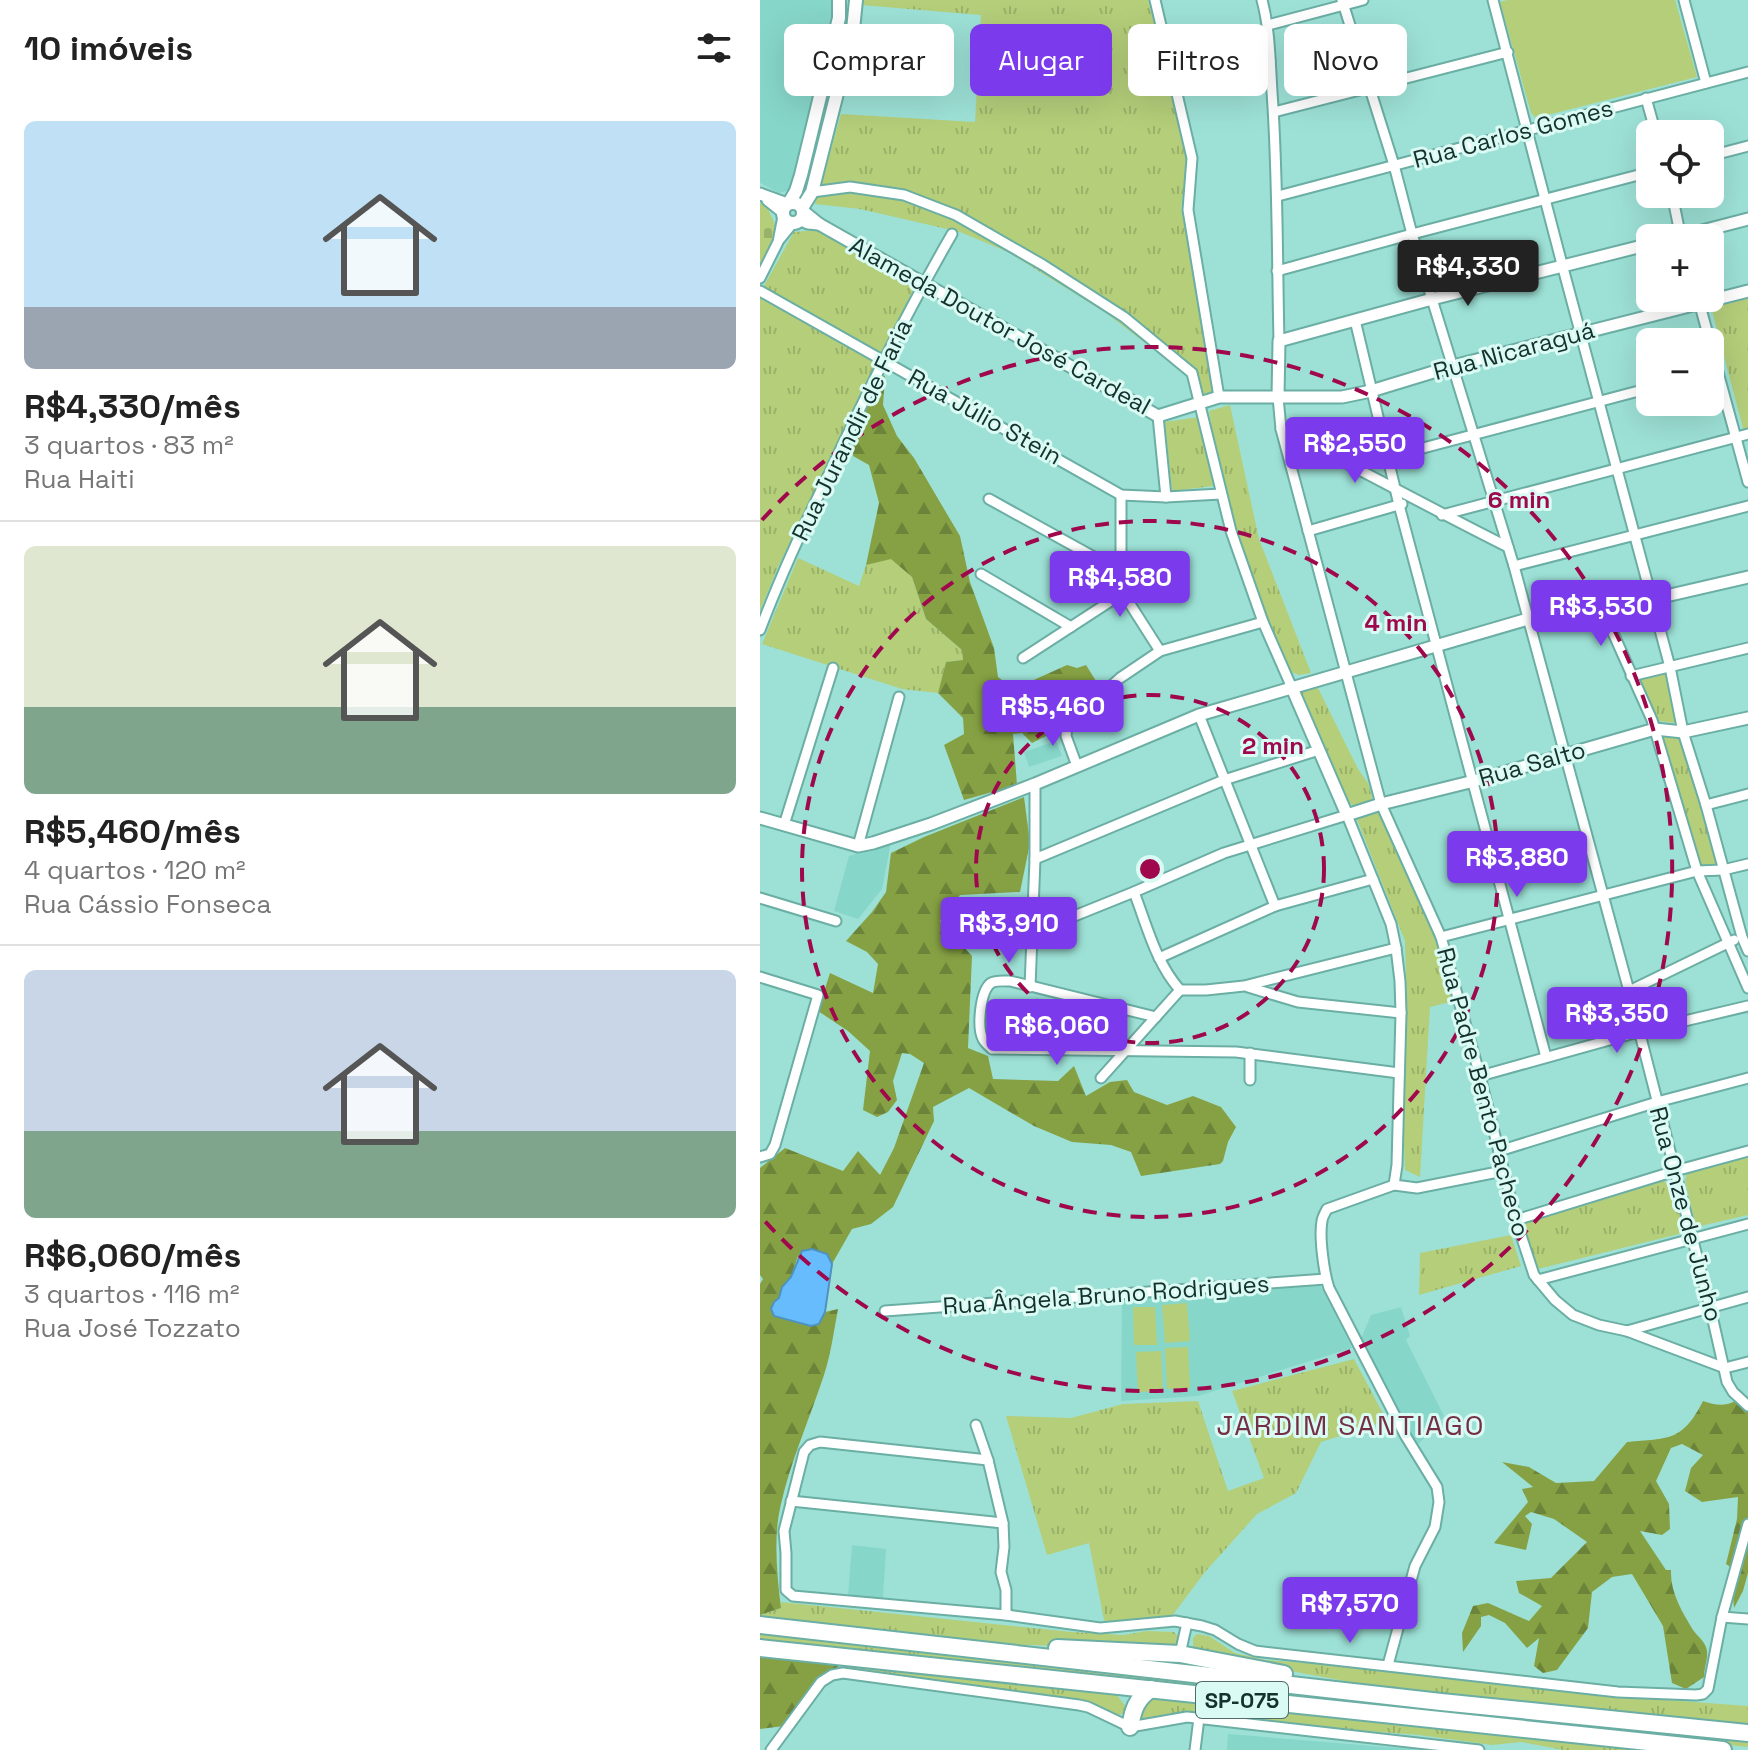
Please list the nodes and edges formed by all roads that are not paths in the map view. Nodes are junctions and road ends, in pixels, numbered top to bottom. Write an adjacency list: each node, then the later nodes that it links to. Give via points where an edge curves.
1 (839, 0): 9 (main road)
2 (856, 0): 10 (main road)
3 (1155, 0): 57 (street, via 1192,158 1188,210)
4 (1262, 0): 11 (street, Rua Padre Bento Pacheco)
5 (1363, 0): 8 (street)
6 (1493, 0): 14 (street)
7 (1684, 0): 18 (street)
8 (1343, 2): 12 (street, Rua Onze de Junho); 13 (street)
9 (838, 24)
10 (854, 24)
11 (1268, 24)
12 (1350, 24)
13 (1268, 25): 15 (street, Rua Padre Bento Pacheco)
14 (1508, 52): 17 (street); 26 (street)
15 (1270, 61): 24 (street, Rua Padre Bento Pacheco)
16 (1748, 72): 18 (street, Rua Carlos Gomes)
17 (1407, 78)
18 (1706, 83): 23 (street, Rua Carlos Gomes)
19 (820, 96): 35 (main road)
20 (836, 96): 31 (main road)
21 (1335, 96): 24 (street)
22 (1373, 96): 29 (street, Rua Onze de Junho)
23 (1646, 98): 25 (street); 26 (street, Rua Carlos Gomes)
24 (1274, 112): 33 (street, Rua Padre Bento Pacheco)
25 (1652, 120)
26 (1528, 130): 29 (street, Rua Carlos Gomes); 34 (street)
27 (1748, 146): 28 (street)
28 (1724, 152)
29 (1394, 165): 33 (street, Rua Carlos Gomes); 39 (street, Rua Onze de Junho)
30 (1636, 176): 34 (street)
31 (812, 192): 35 (main road); 61 (street, via 850,187 904,195 956,215 1124,317 1192,373)
32 (762, 196): 35 (street, Alameda Doutor José Cardeal)
33 (1278, 196): 42 (street, Rua Padre Bento Pacheco)
34 (1545, 200): 39 (street); 41 (street)
35 (793, 212): 43 (street); 44 (street, Alameda Doutor José Cardeal)
36 (1748, 219): 37 (street)
37 (1724, 225)
38 (952, 234): 44 (street, Rua Jurandir de Faria)
39 (1412, 234): 42 (street); 48 (street, Rua Onze de Junho)
40 (1636, 248): 41 (street)
41 (1563, 268): 48 (street); 51 (street)
42 (1277, 271): 52 (street, Rua Padre Bento Pacheco)
43 (760, 278)
44 (924, 283): 53 (street, Rua Jurandir de Faria); 62 (street, Alameda Doutor José Cardeal)
45 (760, 291): 53 (street, Rua Júlio Stein)
46 (1748, 291): 47 (street, Rua Nicaraguá)
47 (1724, 296)
48 (1432, 299): 50 (street); 54 (street, Rua Onze de Junho)
49 (1658, 312): 51 (street, Rua Nicaraguá)
50 (1355, 320): 52 (street); 55 (street)
51 (1581, 333): 54 (street, Rua Nicaraguá); 60 (street)
52 (1279, 341): 58 (street, Rua Padre Bento Pacheco)
53 (884, 360): 72 (street, Rua Júlio Stein); 93 (street, Rua Jurandir de Faria)
54 (1453, 366): 55 (street, Rua Nicaraguá); 64 (street, Rua Onze de Junho)
55 (1371, 391): 58 (street, Rua Nicaraguá, via 1342,397); 67 (street)
56 (1636, 392): 60 (street)
57 (1219, 397): 58 (street, Alameda Doutor José Cardeal); 61 (street, Alameda Doutor José Cardeal)
58 (1278, 397): 63 (street, Rua Padre Bento Pacheco)
59 (1724, 400): 66 (street)
60 (1599, 401): 64 (street); 68 (street)
61 (1201, 404): 62 (street, Alameda Doutor José Cardeal); 71 (street)
62 (1158, 416): 73 (street)
63 (1281, 429): 70 (street); 80 (street, Rua Padre Bento Pacheco)
64 (1473, 434): 67 (street); 75 (street, Rua Onze de Junho)
65 (1748, 434): 66 (street)
66 (1737, 437): 68 (street); 69 (street)
67 (1389, 457): 70 (street)
68 (1617, 468): 75 (street); 81 (street)
69 (1748, 482)
70 (1395, 488): 76 (street); 77 (street)
71 (1221, 494): 73 (street, Rua Júlio Stein); 91 (street)
72 (1121, 495): 73 (street, Rua Júlio Stein); 84 (street)
73 (1166, 497)
74 (989, 499): 84 (street)
75 (1494, 500): 79 (street); 82 (street, Rua Onze de Junho)
76 (1417, 501): 77 (street); 79 (street)
77 (1399, 505): 80 (street); 94 (street)
78 (1748, 506): 81 (street)
79 (1442, 515): 82 (street)
80 (1308, 531): 100 (street, Rua Padre Bento Pacheco)
81 (1634, 535): 83 (street); 88 (street)
82 (1508, 547): 83 (street, Rua Onze de Junho)
83 (1514, 566): 90 (street, Rua Onze de Junho)
84 (1121, 572): 87 (street)
85 (981, 574): 92 (street)
86 (1748, 577): 88 (street)
87 (1123, 593): 92 (street); 96 (street)
88 (1651, 600): 89 (street); 98 (street)
89 (1601, 606): 90 (street); 101 (street)
90 (1528, 619): 94 (street); 109 (street, Rua Onze de Junho)
91 (1263, 622): 96 (street); 102 (street)
92 (1071, 627): 97 (street)
93 (760, 630)
94 (1436, 645): 100 (street); 112 (street)
95 (1748, 648): 98 (street)
96 (1160, 651): 110 (street, via 1067,725)
97 (1023, 658)
98 (1670, 667): 101 (street); 107 (street)
99 (833, 668): 119 (street)
100 (1344, 671): 102 (street); 115 (street, Rua Padre Bento Pacheco)
101 (1631, 676): 106 (street)
102 (1292, 688): 104 (street); 108 (street)
103 (899, 697): 121 (street)
104 (1199, 715): 110 (street); 111 (street)
105 (1748, 718): 107 (street, Rua Salto)
106 (1655, 729): 107 (street, Rua Salto); 109 (street, Rua Salto); 125 (street)
107 (1683, 732): 116 (street)
108 (1319, 750): 111 (street); 117 (street)
109 (1565, 755): 112 (street, Rua Salto); 128 (street, Rua Onze de Junho)
110 (1077, 766): 113 (street)
111 (1224, 780): 120 (street); 122 (street)
112 (1474, 781): 115 (street, Rua Salto); 131 (street)
113 (1035, 784): 121 (street); 122 (street)
114 (1748, 794): 116 (street)
115 (1381, 804): 117 (street, Rua Salto); 135 (street, Rua Padre Bento Pacheco)
116 (1706, 805): 124 (street)
117 (1347, 815): 120 (street); 126 (street)
118 (760, 818): 119 (street)
119 (784, 825): 121 (street)
120 (1250, 845): 127 (street); 130 (street)
121 (858, 846)
122 (1035, 859): 133 (street)
123 (1748, 864): 124 (street)
124 (1723, 870): 125 (street); 134 (street)
125 (1697, 871): 128 (street); 136 (street)
126 (1373, 879): 130 (street); 137 (street)
127 (1134, 892): 133 (street); 139 (street)
128 (1602, 894): 131 (street); 146 (street, Rua Onze de Junho)
129 (760, 898): 132 (street)
130 (1275, 906): 139 (street)
131 (1510, 918): 135 (street); 154 (street)
132 (836, 921)
133 (1032, 933): 143 (street)
134 (1745, 936): 136 (street); 138 (street)
135 (1441, 937): 156 (street, Rua Padre Bento Pacheco)
136 (1729, 943): 144 (street); 146 (street)
137 (1396, 948): 141 (street); 149 (street)
138 (1748, 951)
139 (1159, 958): 145 (street)
140 (760, 977): 163 (street, via 818,995 775,1145)
141 (1283, 977): 142 (street); 147 (street)
142 (1244, 986): 145 (street); 147 (street)
143 (1030, 987): 150 (street); 152 (street, via 997,981 984,992 980,1030 992,1049)
144 (1748, 988)
145 (1180, 990): 150 (street)
146 (1629, 991): 151 (street, Rua Onze de Junho)
147 (1298, 1002): 149 (street)
148 (1748, 1006): 151 (street)
149 (1401, 1013): 155 (street)
150 (1156, 1017): 152 (street)
151 (1638, 1032): 154 (street); 160 (street, Rua Onze de Junho)
152 (1125, 1052): 153 (street); 157 (street)
153 (1250, 1053): 155 (street); 159 (street)
154 (1546, 1057): 156 (street)
155 (1399, 1073): 166 (street)
156 (1480, 1076): 161 (street, Rua Padre Bento Pacheco)
157 (1101, 1078)
158 (1748, 1078): 160 (street)
159 (1250, 1080)
160 (1657, 1102): 161 (street); 165 (street, Rua Onze de Junho)
161 (1499, 1151): 164 (street, Rua Padre Bento Pacheco)
162 (1748, 1151): 165 (street)
163 (765, 1156)
164 (1503, 1171): 166 (street, via 1417,1188); 167 (street, Rua Padre Bento Pacheco)
165 (1675, 1171): 167 (street); 169 (street, Rua Onze de Junho)
166 (1394, 1185): 170 (street, via 1327,1209 1322,1219)
167 (1516, 1220): 171 (street, Rua Padre Bento Pacheco)
168 (1748, 1224): 169 (street)
169 (1693, 1238): 171 (street); 173 (street, Rua Onze de Junho)
170 (1326, 1279): 174 (street, Rua Ângela Bruno Rodrigues); 192 (street, via 1437,1487 1435,1527 1415,1566)
171 (1538, 1280): 175 (street, Rua Padre Bento Pacheco, via 1573,1315)
172 (1748, 1297): 173 (street)
173 (1710, 1307): 175 (street); 177 (street, Rua Onze de Junho)
174 (885, 1311)
175 (1627, 1331): 177 (street, Rua Padre Bento Pacheco)
176 (1748, 1362): 177 (street)
177 (1725, 1368): 178 (street, via 1733,1392)
178 (1748, 1406)
179 (976, 1425): 180 (street)
180 (988, 1460): 181 (street, via 820,1442 804,1452); 182 (street)
181 (791, 1501): 182 (street); 184 (street, via 784,1531 785,1584 793,1596)
182 (1003, 1523): 184 (street)
183 (1748, 1524): 185 (street)
184 (1006, 1615): 187 (street, via 1100,1628)
185 (1722, 1617): 186 (street); 192 (street, via 1703,1694 1618,1692)
186 (1748, 1619)
187 (1187, 1623): 191 (street); 192 (street, via 1215,1630 1255,1651)
188 (760, 1625): 190 (highway, SP-075)
189 (760, 1648): 193 (highway, SP-075)
190 (974, 1648): 191 (highway); 195 (highway, SP-075)
191 (1180, 1654): 195 (highway)
192 (1388, 1665)
193 (1114, 1686): 194 (highway, SP-075); 197 (highway, via 1127,1703)
194 (1151, 1689): 197 (highway, via 1136,1702); 202 (highway, SP-075)
195 (1367, 1693): 198 (highway, SP-075)
196 (1199, 1718): 197 (street); 200 (street); 201 (street)
197 (1128, 1727): 199 (street, via 1079,1705 843,1673 821,1682)
198 (1748, 1733)
199 (771, 1750)
200 (1195, 1750)
201 (1479, 1750)
202 (1723, 1750)

